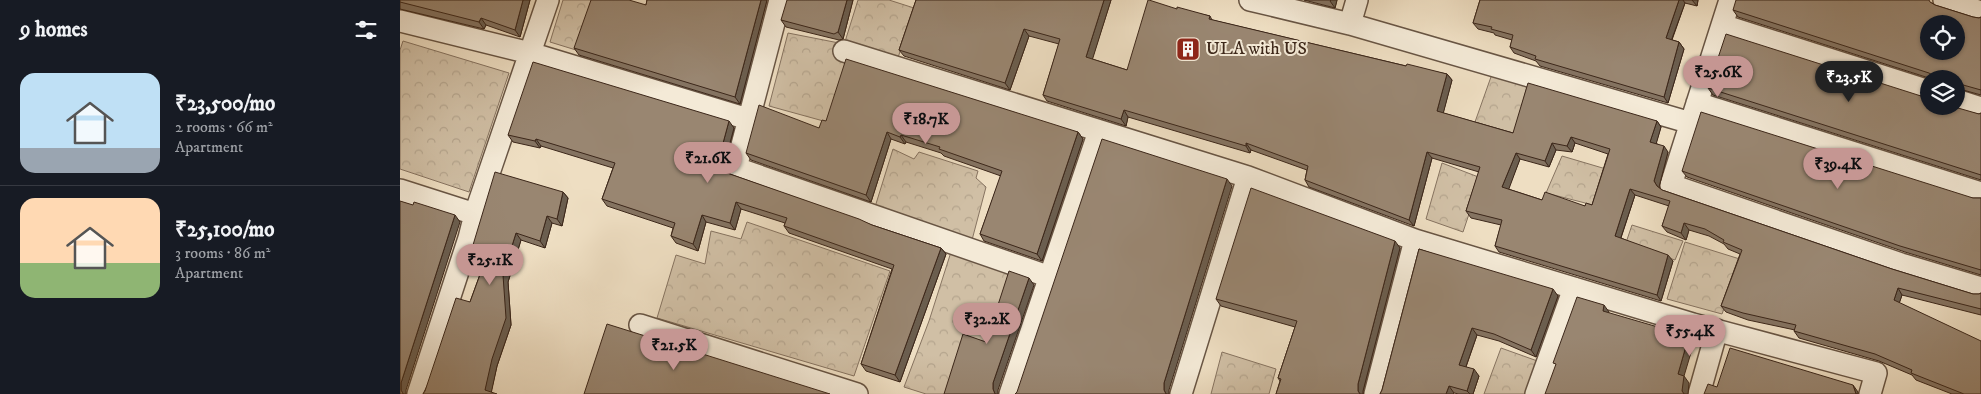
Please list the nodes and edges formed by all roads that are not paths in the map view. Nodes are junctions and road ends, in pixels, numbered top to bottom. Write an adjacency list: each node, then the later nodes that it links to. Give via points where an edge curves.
1 (548, 0): 12 (street)
2 (780, 0): 17 (street)
3 (1250, 0): 9 (street)
4 (1356, 0): 9 (street)
5 (1730, 0): 10 (street)
6 (1944, 0): 7 (street)
7 (1981, 12)
8 (400, 21): 12 (street)
9 (1350, 24): 16 (street)
10 (1722, 25): 13 (street); 16 (street)
11 (844, 51): 18 (street)
12 (530, 54): 17 (street); 22 (street)
13 (1920, 88)
14 (1965, 103): 15 (street)
15 (1981, 108)
16 (1694, 113): 21 (street); 26 (street, via 1671,185)
17 (748, 120): 24 (street, via 736,168)
18 (1099, 131): 19 (street); 24 (street)
19 (1248, 177): 23 (street); 32 (street)
20 (400, 190): 22 (street)
21 (1981, 193)
22 (475, 214): 29 (street)
23 (1415, 240): 25 (street); 33 (street)
24 (1050, 277): 31 (street)
25 (1574, 288): 28 (street); 34 (street)
26 (1981, 288)
27 (640, 325): 30 (street)
28 (1717, 330): 35 (street); 36 (street, via 1876,373)
29 (418, 394)
30 (857, 394)
31 (1010, 394)
32 (1181, 394)
33 (1375, 394)
34 (1536, 394)
35 (1699, 394)
36 (1870, 394)

